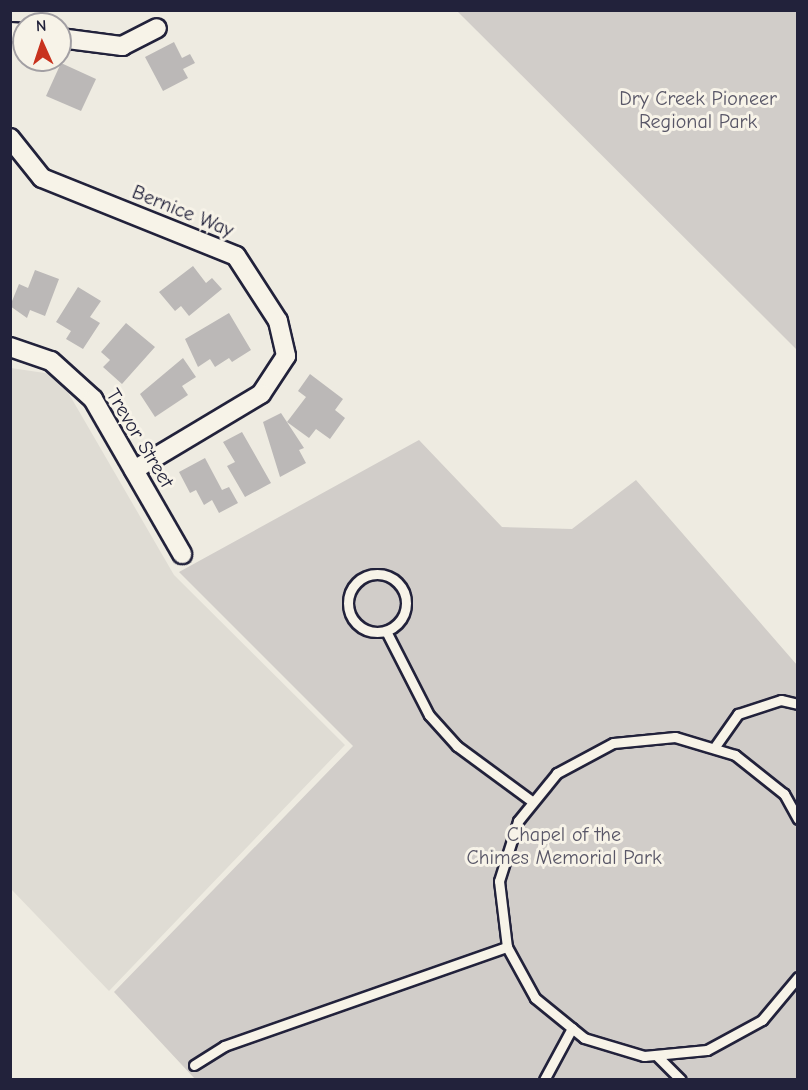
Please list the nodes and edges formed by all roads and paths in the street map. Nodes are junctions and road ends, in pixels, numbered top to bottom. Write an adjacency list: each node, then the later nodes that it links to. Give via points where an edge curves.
1 (157, 28): 2 (street, via 122,46)
2 (72, 40)
3 (10, 138): 5 (street, Bernice Way, via 42,178 236,256 278,321 286,356 261,394)
4 (10, 347): 5 (street, Trevor Street, via 51,361 93,399)
5 (134, 470): 6 (street, Trevor Street)
6 (182, 554)
7 (386, 631): 7 (lane, via 404,616 406,594 391,576 368,574 351,589 349,612 364,629); 10 (lane, via 429,715 457,746)
8 (798, 704): 9 (lane, via 781,700 738,714)
9 (714, 748): 10 (lane, via 675,736 613,743 557,773); 11 (lane, via 735,755 784,794)
10 (533, 802): 12 (lane, via 518,821 500,881)
11 (798, 819)
12 (507, 947): 14 (lane, via 535,998); 16 (lane, via 224,1046)
13 (798, 977): 15 (lane, via 762,1020 707,1050)
14 (572, 1029): 15 (lane, via 584,1038); 17 (lane)
15 (656, 1055): 18 (lane)
16 (194, 1065)
17 (544, 1080)
18 (681, 1080)

